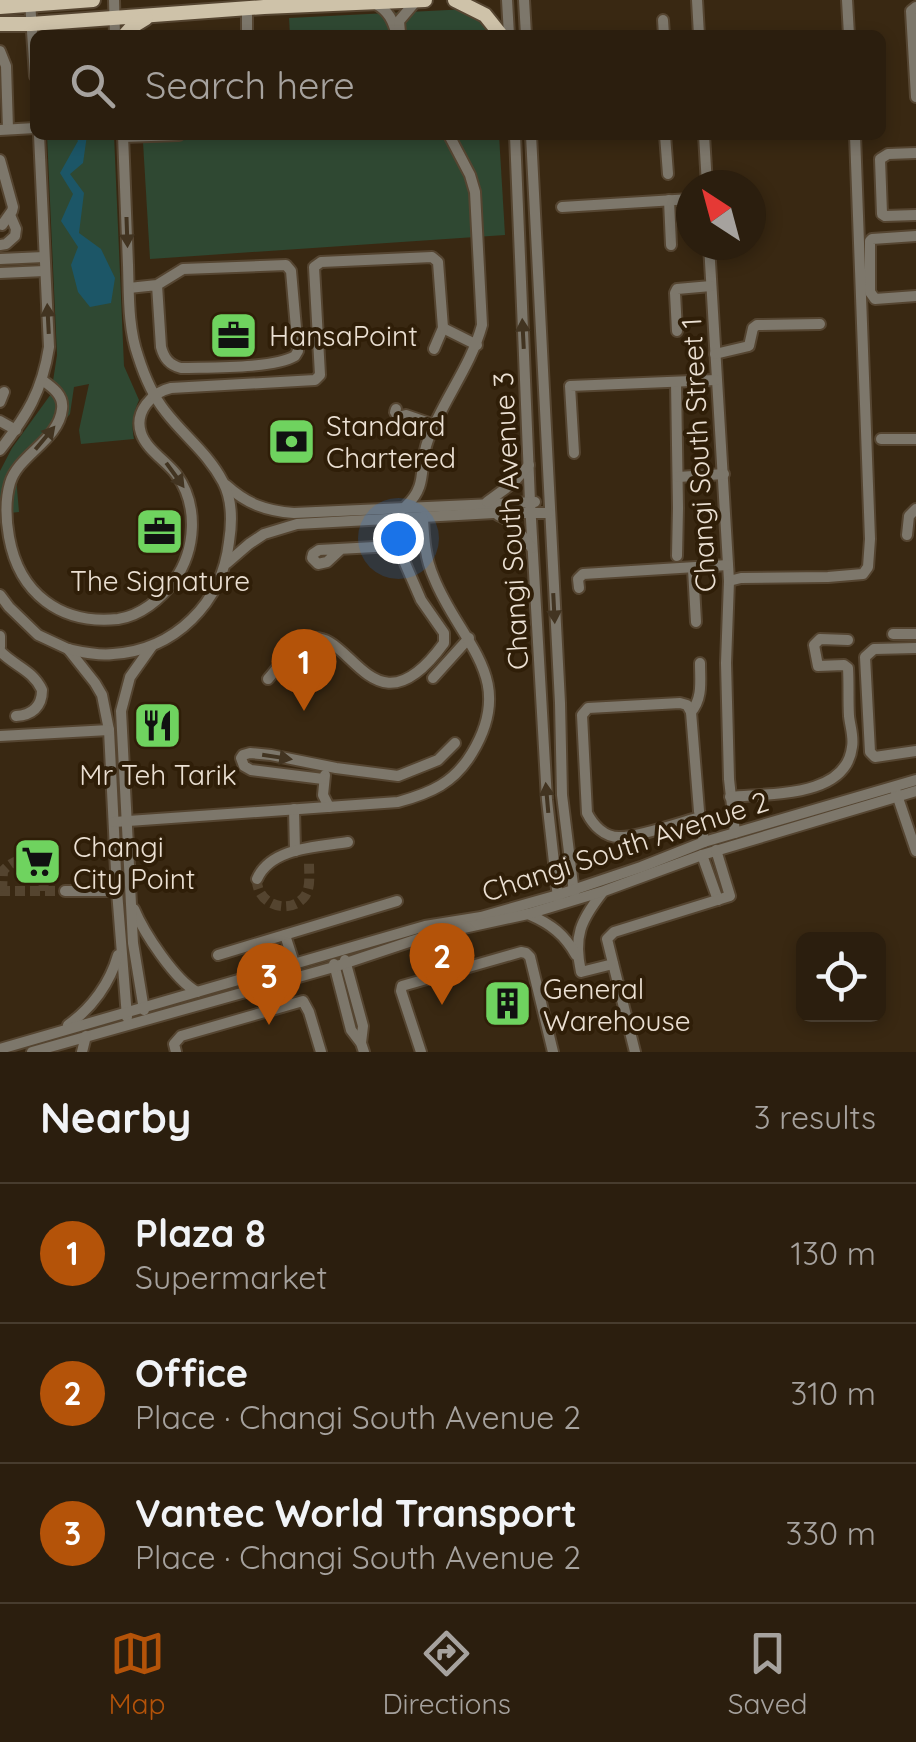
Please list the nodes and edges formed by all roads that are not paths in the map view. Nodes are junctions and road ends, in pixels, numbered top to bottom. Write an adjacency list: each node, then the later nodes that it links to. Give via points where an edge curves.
1 (93, 0): 12 (main road)
2 (114, 0): 17 (street)
3 (399, 0): 10 (main road); 11 (main road)
4 (425, 0): 10 (main road)
5 (455, 0): 27 (main road, via 485,15)
6 (507, 0): 28 (street)
7 (524, 0): 29 (street)
8 (697, 0): 31 (street)
9 (847, 0): 32 (street)
10 (416, 1): 26 (street)
11 (374, 2): 15 (main road); 25 (street)
12 (30, 3): 13 (main road); 20 (street)
13 (0, 7)
14 (916, 7): 34 (street)
15 (247, 9): 16 (main road); 24 (street)
16 (152, 16): 17 (main road); 23 (main road)
17 (114, 18): 20 (main road); 22 (street)
18 (664, 20): 30 (street)
19 (0, 24): 20 (main road)
20 (32, 24): 21 (street)
21 (32, 30)
22 (115, 30)
23 (129, 30)
24 (247, 30)
25 (396, 30)
26 (398, 30)
27 (497, 30)
28 (510, 30)
29 (526, 30)
30 (664, 30)
31 (698, 30)
32 (848, 30)
33 (0, 51): 36 (street, via 6,66)
34 (916, 96)
35 (30, 128): 36 (street)
36 (4, 129)
37 (39, 140): 57 (street)
38 (123, 140): 64 (street, one-way to 64)
39 (452, 140): 69 (street, via 476,192 482,304)
40 (515, 140): 84 (street, Changi South Avenue 3, one-way to 40)
41 (530, 140): 92 (street, Changi South Avenue 3)
42 (665, 140): 48 (street)
43 (704, 140): 47 (street)
44 (856, 140): 105 (street, via 868,567 863,574)
45 (916, 152): 52 (street, via 880,159 880,208 886,216)
46 (0, 160): 53 (street, via 12,202)
47 (705, 170)
48 (668, 174)
49 (670, 200): 50 (street); 51 (street); 56 (street)
50 (676, 200)
51 (562, 207)
52 (916, 214)
53 (6, 220): 55 (street, via 15,236)
54 (916, 236): 65 (street, via 872,239 870,292 876,298)
55 (0, 245)
56 (671, 245)
57 (44, 258): 58 (street); 60 (street)
58 (0, 259)
59 (710, 260): 63 (street, Changi South Street 1)
60 (44, 271): 61 (street); 72 (street, one-way to 60, via 49,348)
61 (0, 273)
62 (157, 285): 62 (street, via 183,269 286,265 298,351 286,361 174,366 161,346); 64 (street)
63 (711, 286): 68 (street, via 677,289); 71 (street, Changi South Street 1)
64 (129, 288): 75 (street, via 134,342)
65 (916, 296)
66 (820, 324): 71 (street, via 756,325 749,346)
67 (443, 328): 69 (street); 70 (street); 75 (street, via 438,262 432,257 321,262 314,267 318,378 172,388)
68 (677, 331)
69 (477, 345): 78 (street)
70 (434, 349)
71 (715, 354): 73 (street, Changi South Street 1)
72 (42, 380): 75 (street, one-way to 72, via 140,416 141,433 185,488 192,542 170,586 140,612 89,619 40,598 12,552 10,482 62,413 60,395); 79 (street)
73 (716, 380): 74 (street); 85 (street, Changi South Street 1)
74 (676, 382): 83 (street, via 570,386); 86 (street)
75 (155, 395): 88 (street)
76 (406, 415): 78 (street)
77 (0, 421): 79 (street)
78 (435, 425): 87 (street)
79 (16, 430): 82 (street)
80 (916, 439): 81 (street)
81 (881, 440)
82 (0, 450)
83 (574, 453)
84 (529, 465): 89 (street); 93 (street, Changi South Avenue 3)
85 (724, 474): 86 (street); 102 (street, Changi South Street 1)
86 (678, 477): 100 (street)
87 (422, 482): 90 (street); 91 (street)
88 (225, 484): 91 (street, via 246,502 274,512); 101 (street, via 232,523)
89 (486, 503): 90 (street); 93 (street)
90 (446, 504): 91 (street)
91 (406, 506)
92 (548, 507): 93 (street); 151 (street, Changi South Avenue 3, one-way to 151, via 562,795)
93 (530, 508): 95 (street); 98 (street, Changi South Avenue 3)
94 (916, 509): 97 (street)
95 (494, 513): 96 (street); 98 (street)
96 (424, 518): 101 (street, via 296,524 264,534); 104 (street)
97 (907, 534)
98 (533, 548): 152 (street, Changi South Avenue 3, one-way to 98, via 546,800)
99 (341, 549): 107 (street, via 398,547)
100 (676, 556)
101 (226, 564): 116 (street, via 212,598)
102 (728, 565): 103 (street); 105 (street, Changi South Street 1)
103 (693, 568): 106 (street, via 583,574); 110 (street)
104 (434, 581): 107 (street); 114 (street)
105 (729, 581): 134 (street, Changi South Street 1)
106 (580, 588)
107 (417, 590): 122 (street, via 444,633 444,643 417,674 379,682 322,639 310,638)
108 (0, 595): 109 (street)
109 (4, 610): 119 (street)
110 (696, 622)
111 (894, 634): 112 (street)
112 (916, 634)
113 (0, 636): 118 (street)
114 (469, 638): 121 (street); 135 (street, via 490,699 488,721 466,763 428,794)
115 (848, 640): 134 (street, via 814,645 818,666 848,668 853,744 845,769 812,788)
116 (153, 646): 119 (street, via 109,655); 138 (street, via 130,677 121,711)
117 (916, 648): 128 (street, via 874,649 865,657 870,752)
118 (0, 649): 124 (street, via 32,673 42,690 32,712)
119 (68, 650): 125 (street, via 102,695)
120 (700, 663): 123 (street, via 699,703)
121 (433, 678)
122 (268, 679)
123 (691, 712): 137 (street); 137 (street, via 680,703 584,710 587,813 602,832 620,838)
124 (16, 716)
125 (109, 730): 126 (street); 139 (street)
126 (0, 736)
127 (455, 743): 129 (street, via 438,760 398,776)
128 (916, 751)
129 (336, 768): 130 (street); 130 (street, one-way to 129, via 251,770 241,758 271,755)
130 (323, 779): 135 (street)
131 (916, 780): 132 (street, Changi South Avenue 2)
132 (896, 791): 133 (street, Changi South Avenue 2); 140 (street, Changi South Avenue 2); 144 (street, Changi South Avenue 2); 145 (street)
133 (916, 791)
134 (730, 797): 140 (street, Changi South Street 1)
135 (329, 806): 136 (street)
136 (294, 808): 138 (street); 143 (street)
137 (700, 817): 142 (street)
138 (127, 820): 139 (street); 155 (street)
139 (114, 822): 149 (street)
140 (734, 833): 142 (street, Changi South Avenue 2)
141 (348, 842): 143 (street)
142 (703, 848): 144 (street, Changi South Avenue 2); 150 (street, Changi South Avenue 2); 151 (street, Changi South Avenue 2); 153 (street)
143 (302, 850): 146 (street); 147 (street, via 268,862)
144 (716, 850): 153 (street, via 730,896)
145 (916, 852)
146 (309, 863)
147 (257, 879)
148 (65, 891): 149 (street)
149 (117, 891): 158 (street)
150 (604, 891): 151 (street, Changi South Avenue 2); 161 (street, via 582,922)
151 (574, 894): 152 (street, Changi South Avenue 2)
152 (559, 899): 156 (street, Changi South Avenue 2); 159 (street, Changi South Avenue 2)
153 (718, 900): 163 (street, via 614,932 608,939)
154 (397, 901): 157 (street)
155 (132, 904): 165 (street, via 173,970); 167 (street)
156 (528, 914): 161 (street, via 562,934); 164 (street, Changi South Avenue 2)
157 (285, 934): 160 (street); 162 (street)
158 (120, 947): 166 (street); 169 (street, via 96,999)
159 (337, 952): 162 (street, Changi South Avenue 2); 164 (street)
160 (218, 955)
161 (578, 960): 163 (street, via 581,972)
162 (294, 964): 165 (street, Changi South Avenue 2)
163 (613, 964): 179 (street)
164 (340, 965): 167 (street, Changi South Avenue 2); 171 (street, via 351,1030)
165 (198, 992): 167 (street, Changi South Avenue 2)
166 (125, 1011): 167 (street, Changi South Avenue 2); 168 (street); 169 (street, Changi South Avenue 2)
167 (144, 1013): 168 (street, Changi South Avenue 2)
168 (128, 1024): 170 (street, Changi South Avenue 2)
169 (54, 1033): 172 (street, Changi South Avenue 2)
170 (86, 1036): 173 (street, Changi South Avenue 2); 175 (street)
171 (362, 1048)
172 (0, 1050)
173 (41, 1051)
174 (417, 1051): 178 (street, via 402,986 526,952)
175 (82, 1052)
176 (176, 1052): 177 (street, via 181,1036 303,1001)
177 (322, 1052)
178 (553, 1052)
179 (635, 1052)

